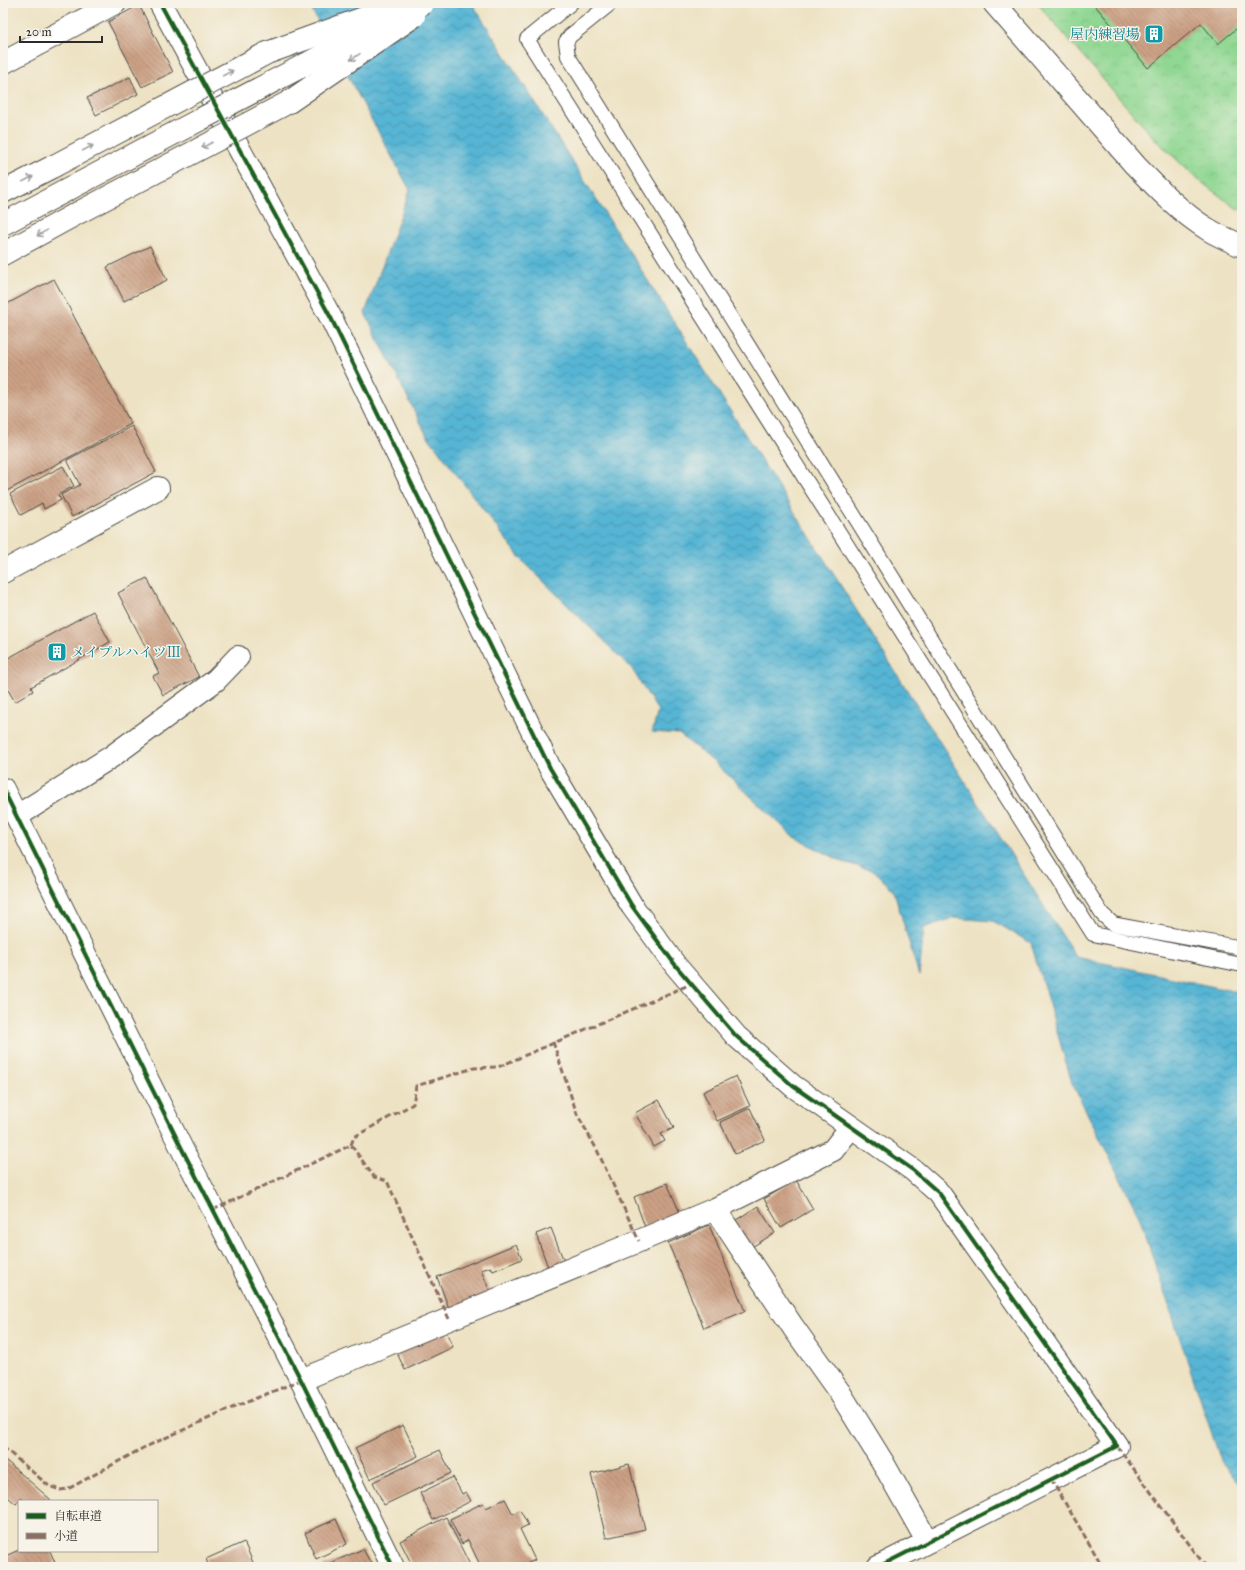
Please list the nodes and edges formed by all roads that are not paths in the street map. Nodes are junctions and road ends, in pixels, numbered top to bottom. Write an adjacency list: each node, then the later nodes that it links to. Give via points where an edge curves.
1 (116, 3): 9 (street)
2 (160, 3): 21 (street, via 331,318 550,768 632,906 676,966 736,1036 793,1086)
3 (405, 3): 10 (street, one-way to 3, bridge, via 267,53)
4 (423, 3): 11 (street, bridge)
5 (433, 3): 13 (street, one-way to 13, bridge, via 289,102)
6 (571, 3): 20 (lane, via 527,39 1093,934)
7 (611, 3): 19 (lane, via 570,36 566,42 568,56 1102,914 1113,924)
8 (994, 3): 12 (street, via 1154,184 1203,225)
9 (3, 63)
10 (3, 192)
11 (3, 224)
12 (1242, 246)
13 (3, 254)
14 (158, 488): 15 (street)
15 (3, 572)
16 (238, 657): 18 (street, via 216,680 111,757)
17 (3, 789): 18 (street)
18 (18, 816): 23 (street, via 183,1151)
19 (1242, 948)
20 (1242, 965)
21 (851, 1127): 22 (street, via 833,1150); 24 (street, via 913,1170 940,1193 1117,1446)
22 (715, 1209): 23 (street); 24 (street, via 840,1393)
23 (301, 1380): 25 (street)
24 (928, 1541): 26 (street)
25 (392, 1567)
26 (878, 1567)

